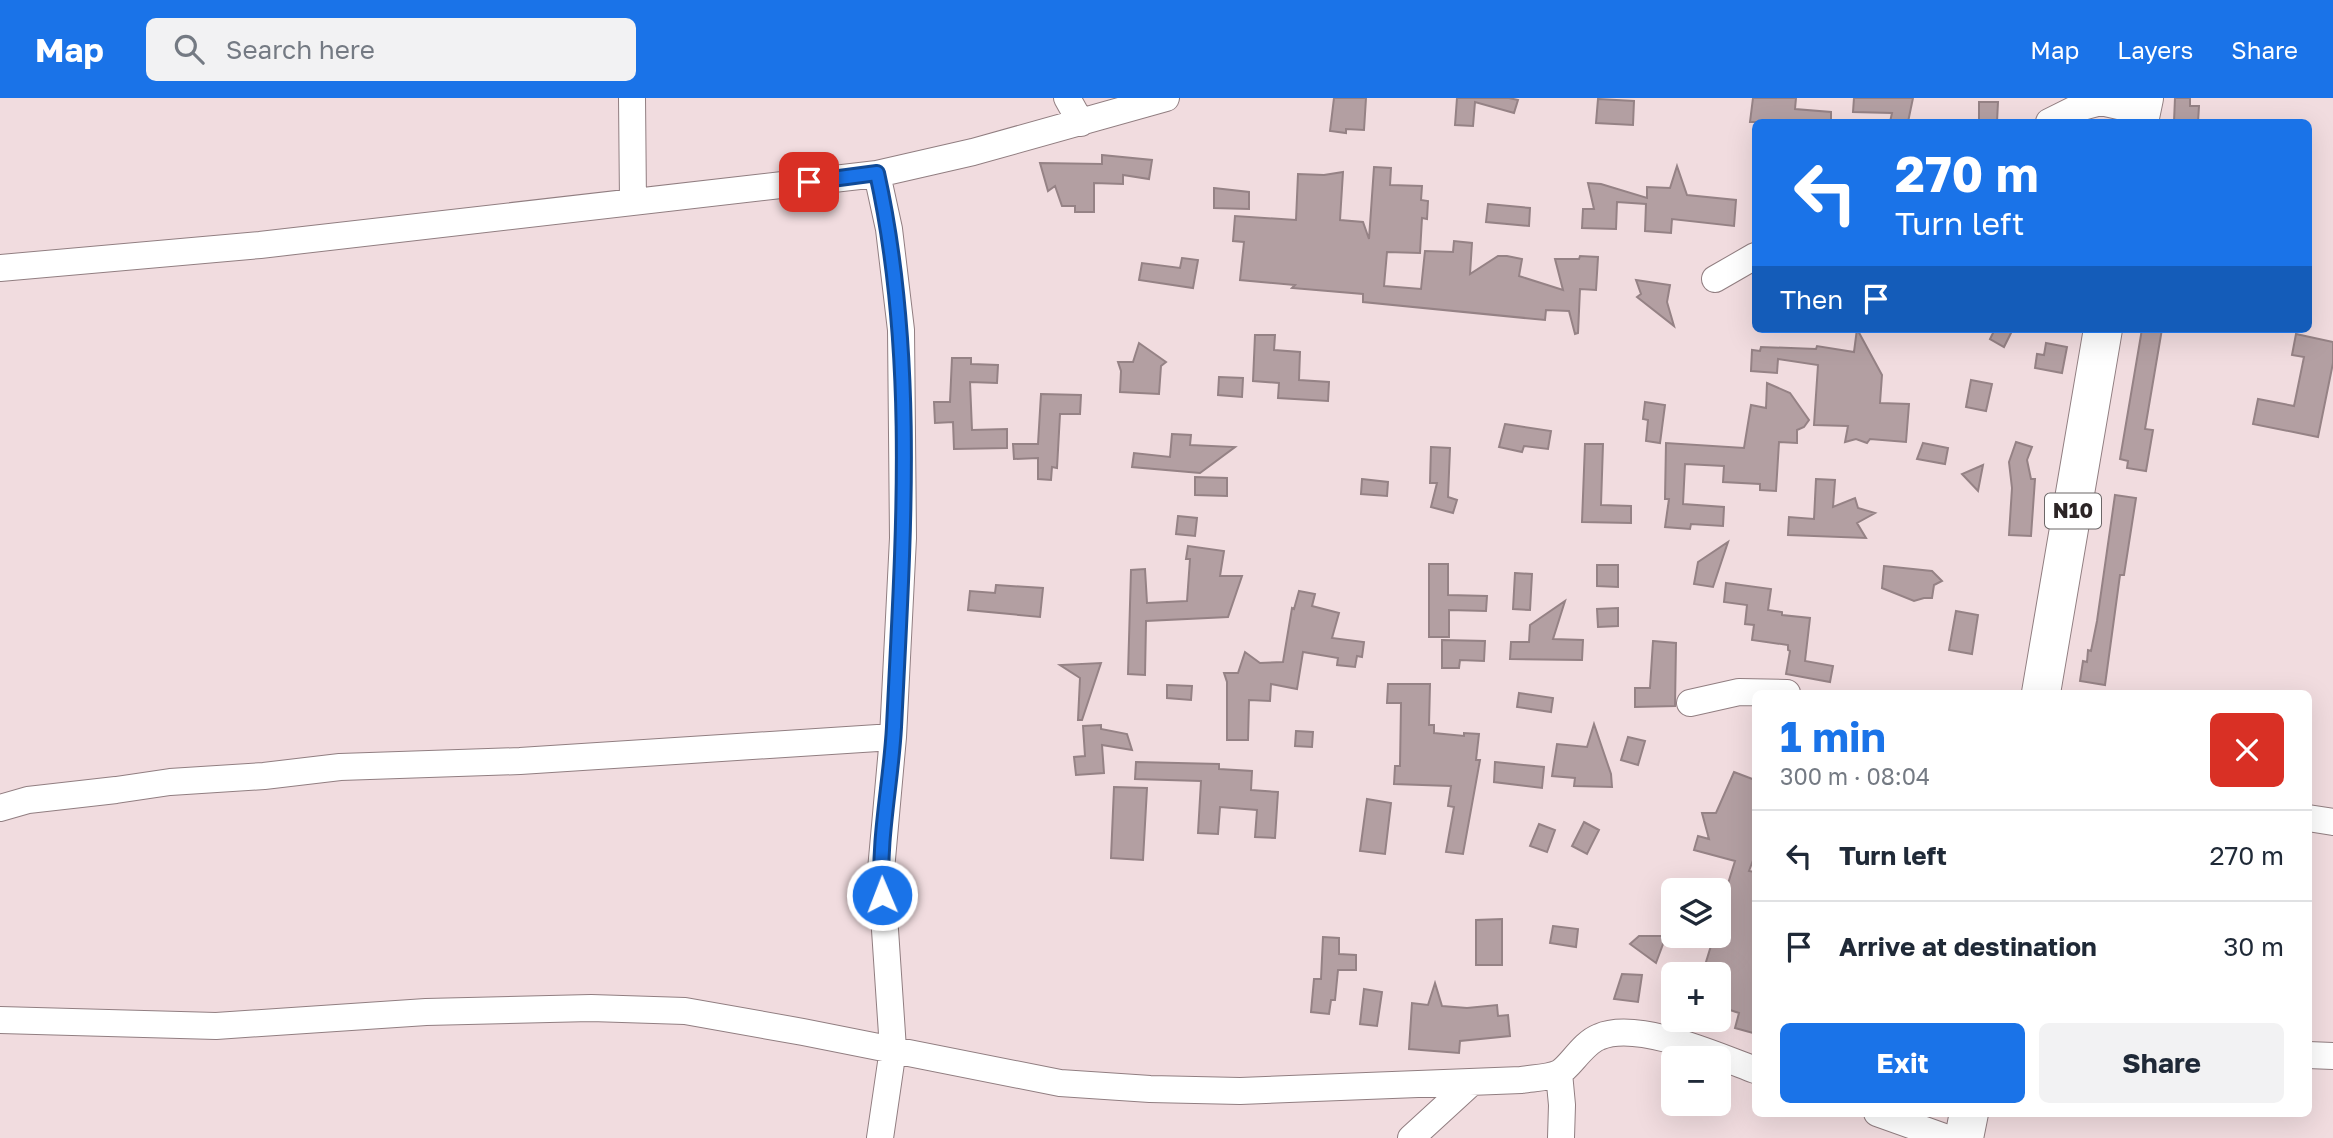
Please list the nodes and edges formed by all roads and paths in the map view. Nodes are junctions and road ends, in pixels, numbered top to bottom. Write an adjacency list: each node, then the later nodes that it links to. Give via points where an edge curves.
1 (632, 98): 8 (street)
2 (1067, 98): 6 (street)
3 (1166, 98): 6 (street)
4 (2141, 111): 5 (street, via 2101,102)
5 (2055, 119)
6 (1081, 123): 7 (street)
7 (877, 173): 8 (street); 16 (street, via 901,330 903,538)
8 (633, 202): 10 (street, via 260,245)
9 (1752, 258): 11 (street)
10 (0, 268)
11 (1716, 279)
12 (2102, 333): 13 (highway, N10)
13 (2042, 690)
14 (1752, 692): 15 (street)
15 (1690, 703)
16 (893, 737): 17 (street, via 340,767 170,782 28,800); 21 (street, via 881,870)
17 (0, 808)
18 (2312, 819): 19 (street)
19 (2333, 822)
20 (0, 1020): 21 (street, via 216,1026 426,1012 685,1011)
21 (893, 1049): 26 (street, via 1060,1083 1150,1089); 29 (street)
22 (2312, 1055): 23 (street)
23 (2333, 1056)
24 (1752, 1069): 25 (street, via 1679,1042 1633,1032 1599,1036)
25 (1559, 1073): 26 (street); 31 (street)
26 (1470, 1084): 30 (street)
27 (1888, 1117): 32 (street)
28 (1968, 1117): 33 (highway)
29 (880, 1138)
30 (1411, 1138)
31 (1561, 1138)
32 (1947, 1138)
33 (1964, 1138)

